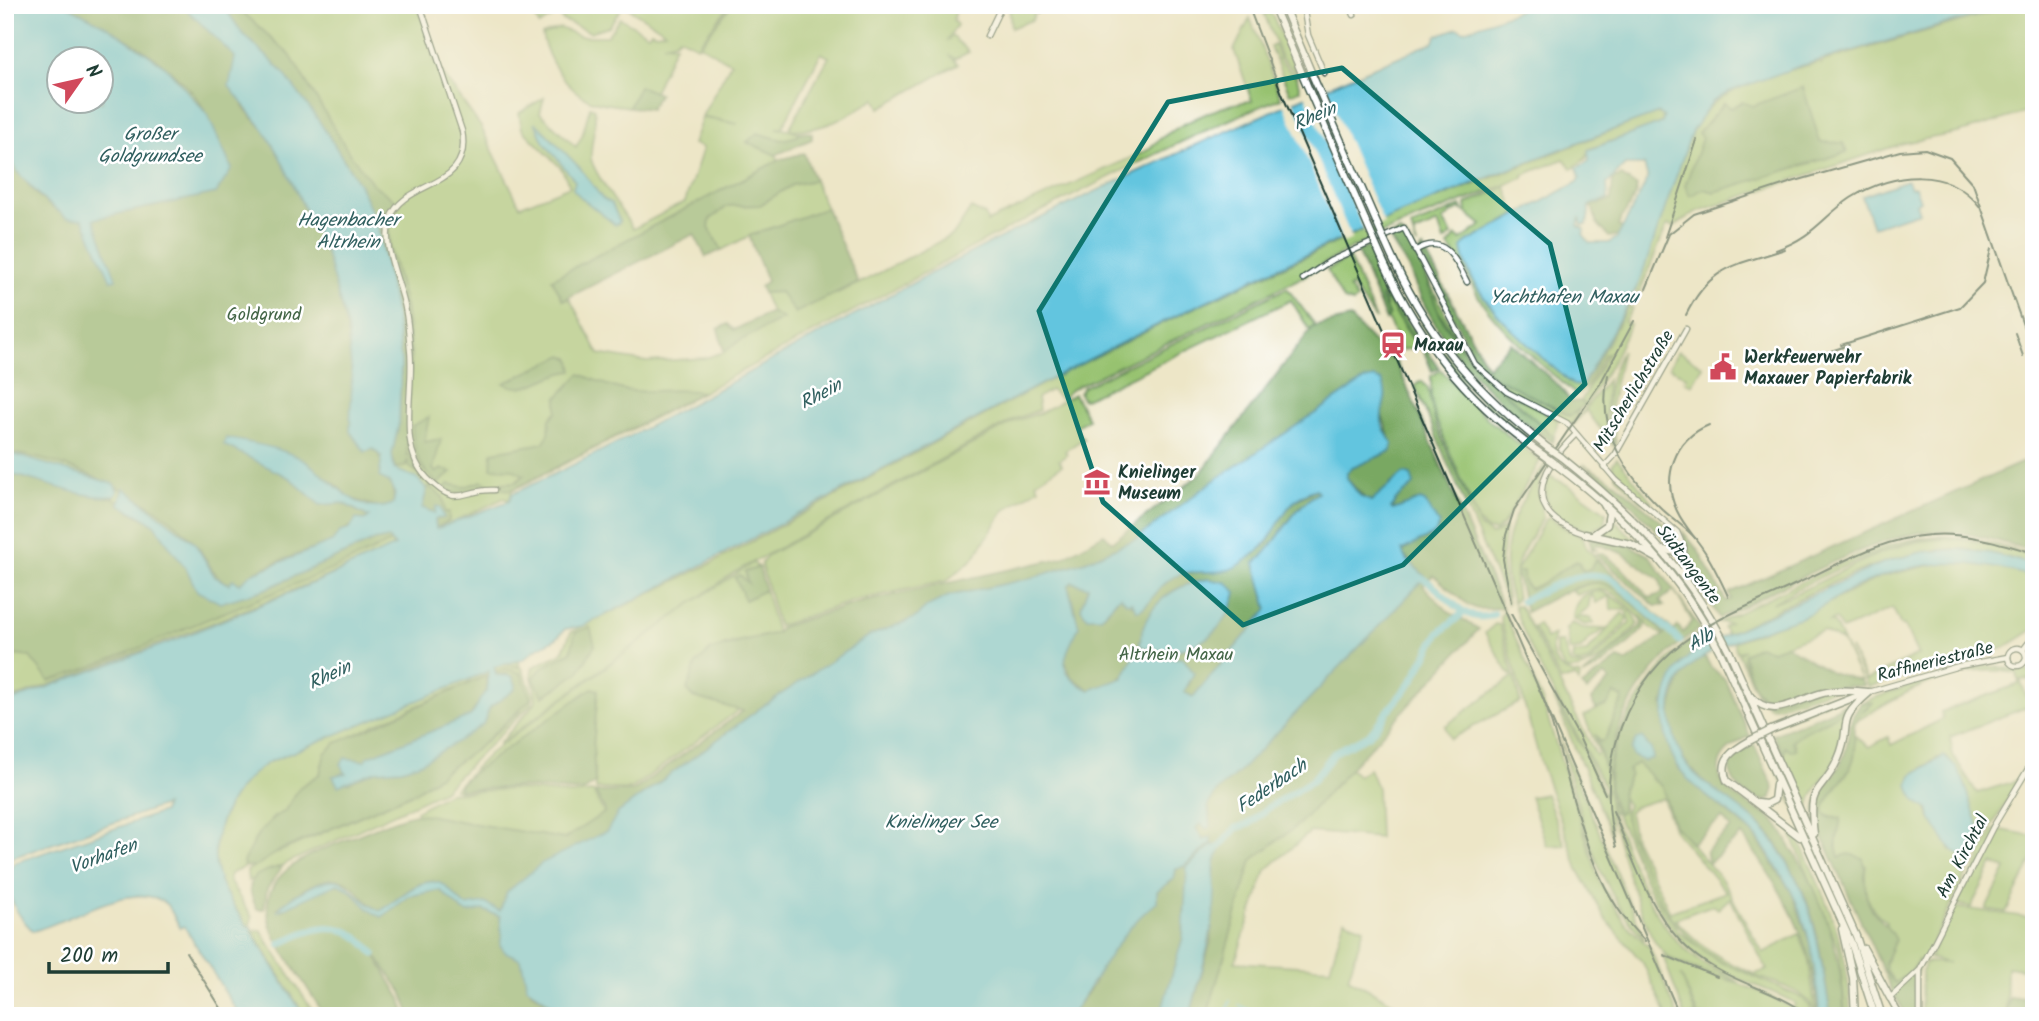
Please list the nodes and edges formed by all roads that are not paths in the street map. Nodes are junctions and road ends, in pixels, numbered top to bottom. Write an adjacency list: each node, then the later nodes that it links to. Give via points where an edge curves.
1 (420, 5): 16 (street, via 462,131 463,149 450,173 400,204 389,224 411,353 410,447 422,472 449,494 460,498)
2 (1002, 5): 8 (street)
3 (1273, 5): 17 (highway, Südtangente, bridge, via 1401,299 1438,356 1482,408)
4 (1283, 5): 20 (highway, Südtangente, bridge, via 1416,308 1457,366 1496,406 1614,499)
5 (1303, 5): 9 (street, via 1308,35)
6 (1350, 5): 7 (street)
7 (1354, 15)
8 (987, 36)
9 (1324, 73)
10 (1415, 251): 11 (street, via 1404,228); 12 (street, via 1428,245 1445,248); 14 (street, via 1475,364 1501,388 1554,415)
11 (1303, 279)
12 (1467, 282)
13 (1686, 329): 15 (street, Mitscherlichstraße, via 1616,454)
14 (1576, 434): 15 (street); 18 (street, via 1545,473 1541,491 1553,517)
15 (1604, 467): 19 (street, via 1679,534)
16 (494, 490)
17 (1597, 496): 18 (highway, via 1609,520 1604,529); 21 (highway, Südtangente)
18 (1589, 534): 21 (highway, via 1640,547)
19 (1683, 546): 20 (highway, via 1676,552); 22 (highway)
20 (1664, 550): 22 (highway, Südtangente)
21 (1668, 568): 31 (highway, Südtangente, via 1712,636)
22 (1685, 577): 28 (highway, Südtangente, via 1719,632)
23 (2034, 636): 24 (street)
24 (2023, 650): 25 (street, via 2012,649); 26 (street)
25 (2008, 657): 26 (street, via 2016,666); 29 (street, Raffineriestraße)
26 (2026, 660): 27 (street)
27 (2034, 665)
28 (1746, 691): 29 (highway, via 1761,706 1773,709 1829,692); 33 (highway, Südtangente)
29 (1869, 692): 32 (highway, bridge, via 1771,730 1731,751 1723,766 1728,784); 33 (highway, via 1848,712 1839,758 1813,795)
30 (2034, 759): 36 (street, Am Kirchtal, via 1994,825)
31 (1776, 778): 32 (highway, via 1772,802 1762,804); 33 (highway, Südtangente)
32 (1747, 798): 33 (highway)
33 (1811, 845): 34 (highway, Südtangente); 35 (highway, Südtangente)
34 (1837, 911): 38 (highway, via 1853,978); 39 (highway, Südtangente)
35 (1856, 936): 37 (highway); 40 (highway, Südtangente)
36 (1920, 970): 37 (street, Am Kirchtal); 42 (street, Am Kirchtal)
37 (1890, 998): 41 (main road)
38 (1855, 1016)
39 (1875, 1016)
40 (1882, 1016)
41 (1900, 1016)
42 (1920, 1016)

